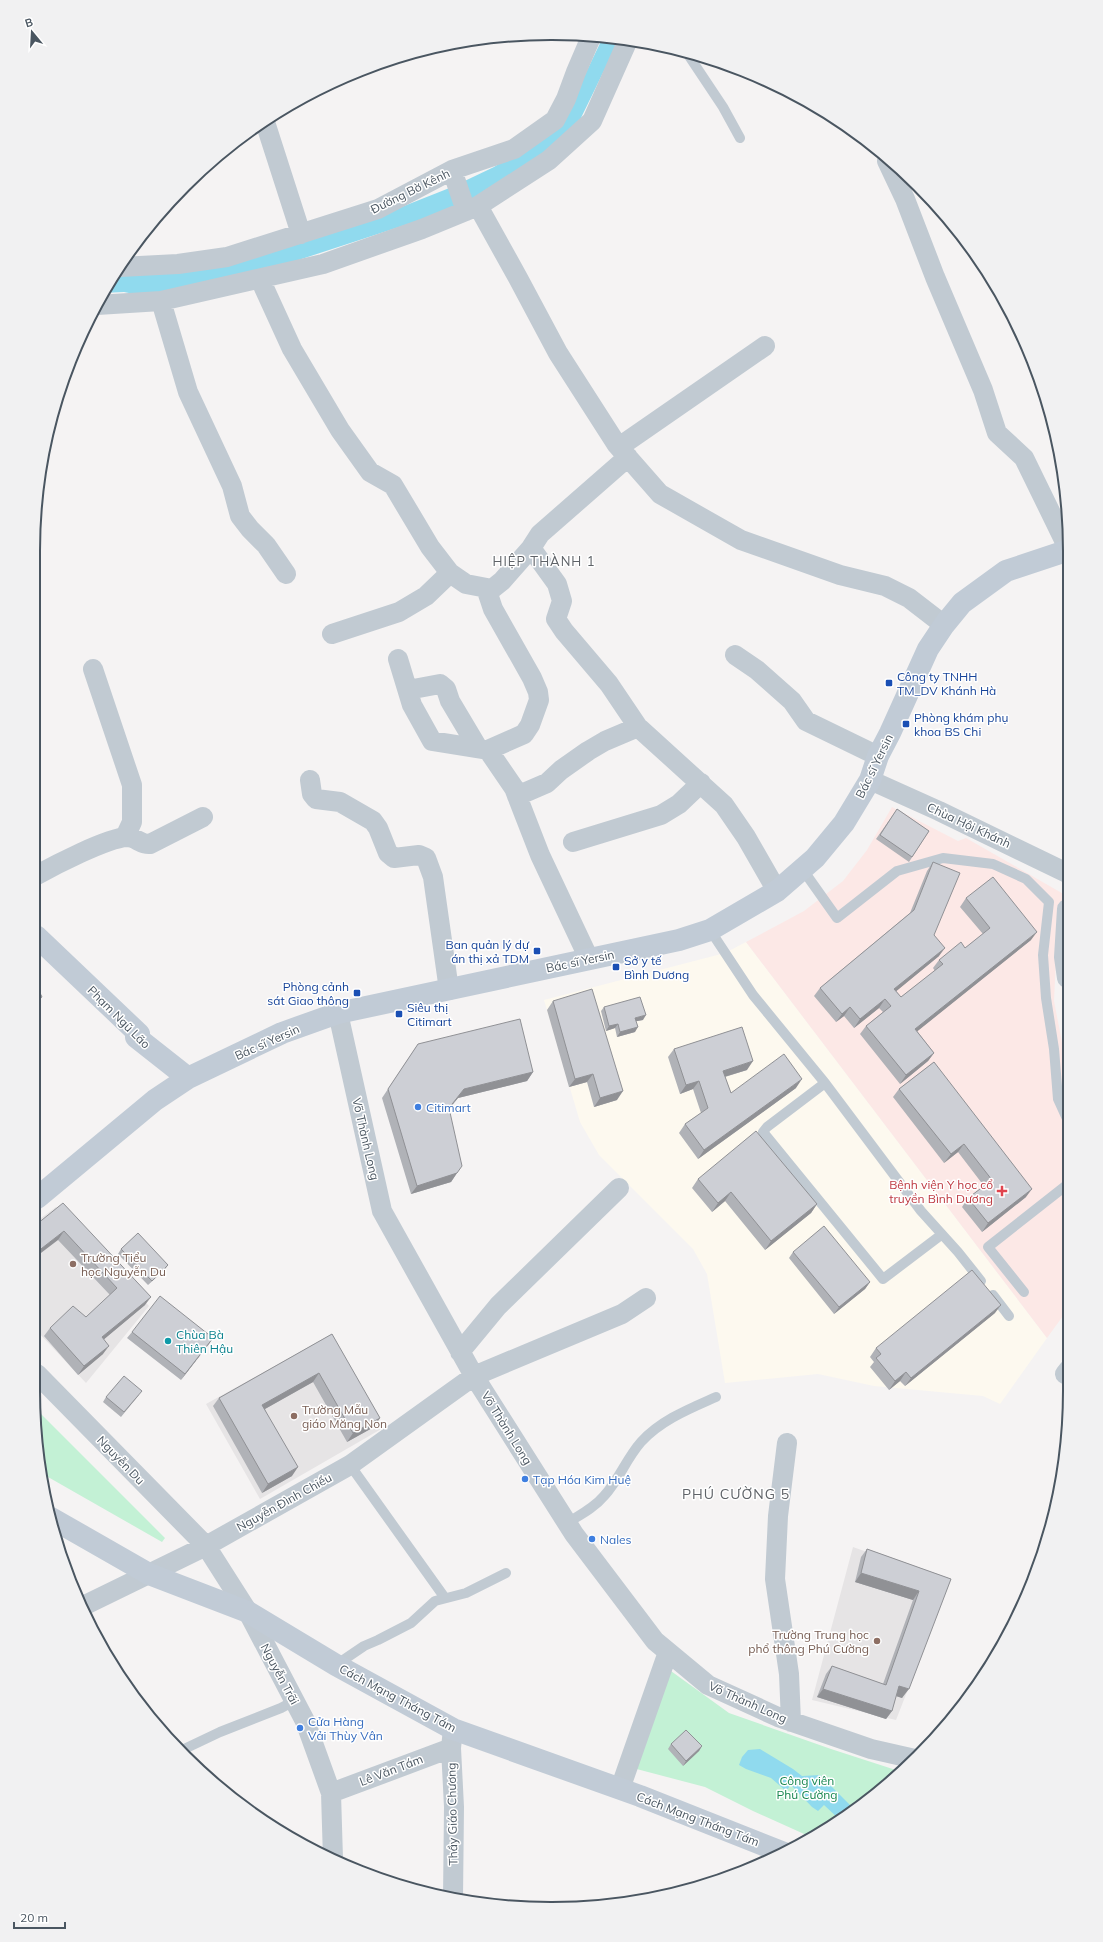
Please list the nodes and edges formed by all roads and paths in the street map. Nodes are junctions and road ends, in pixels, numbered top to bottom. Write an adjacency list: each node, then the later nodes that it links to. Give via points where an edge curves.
1 (589, 41): 7 (street, Đường Bờ Kênh, via 555,120 514,149)
2 (626, 45): 8 (street, via 592,121 548,160)
3 (691, 59): 5 (lane)
4 (266, 126): 9 (street)
5 (740, 138)
6 (890, 168): 16 (street, via 984,390 997,433 1024,458)
7 (453, 174): 8 (street); 9 (street, Đường Bờ Kênh, via 378,209)
8 (469, 208): 11 (street, via 422,229 323,264); 15 (street, via 518,278 558,353)
9 (301, 234): 10 (street, Đường Bờ Kênh, via 227,257 178,264)
10 (126, 267)
11 (260, 279): 12 (street); 19 (street, via 292,349 340,430 370,472 393,485 430,547)
12 (161, 301): 13 (street); 20 (street, via 188,392 232,486 240,516 266,545)
13 (105, 304)
14 (765, 346): 15 (street)
15 (623, 452): 17 (street, via 540,534); 22 (street, via 660,494 742,540 840,575 885,586 909,598)
16 (1063, 537)
17 (531, 548): 21 (street, via 502,581 492,589); 28 (street, via 557,584 562,601 556,619 609,684)
18 (1063, 552): 22 (main road, Bác sĩ Yersin, via 1006,571 962,603)
19 (450, 573): 21 (street, via 466,584); 23 (street, via 426,596 399,612)
20 (286, 574)
21 (486, 588): 29 (street, via 493,609 532,678 539,700 524,734)
22 (944, 625): 30 (main road, Bác sĩ Yersin, via 928,648)
23 (332, 634)
24 (735, 655): 30 (street, via 757,670 792,701 806,721)
25 (398, 658): 27 (street)
26 (93, 669): 36 (street, via 132,785 132,822)
27 (408, 690): 29 (street, via 412,705 432,741); 29 (street, via 440,684 446,689 450,701)
28 (638, 727): 33 (street); 34 (street, via 605,741 561,770 547,783)
29 (483, 748): 34 (street, via 514,788)
30 (878, 756): 32 (main road, Bác sĩ Yersin)
31 (310, 780): 45 (street, via 312,794 316,799 340,802 373,821 388,853 394,858 419,855 426,858 433,877)
32 (870, 780): 38 (main road, Bác sĩ Yersin, via 844,823); 39 (street, Chùa Hội Khánh)
33 (701, 783): 37 (street, via 679,804 661,815); 41 (street, via 724,806)
34 (517, 796): 44 (street, via 540,855)
35 (203, 817): 36 (street, via 150,844)
36 (125, 837): 40 (street, via 98,846)
37 (573, 842)
38 (803, 870): 41 (main road, Bác sĩ Yersin); 49 (lane, via 837,918 897,871 943,858 993,864 1026,879 1049,902 1043,955 1058,1099)
39 (1063, 871)
40 (40, 874)
41 (777, 891): 42 (main road, Bác sĩ Yersin)
42 (710, 930): 44 (main road, Bác sĩ Yersin, via 679,940); 48 (lane, via 753,995)
43 (40, 940): 47 (main road, Phạm Ngũ Lão, via 139,1034 136,1037)
44 (589, 959): 45 (main road, Bác sĩ Yersin)
45 (449, 990): 46 (main road, Bác sĩ Yersin)
46 (338, 1013): 47 (main road, Bác sĩ Yersin, via 282,1033); 57 (street, Võ Thành Long, via 382,1211)
47 (188, 1078): 52 (main road, Bác sĩ Yersin, via 155,1100)
48 (825, 1083): 53 (lane, via 921,1211); 53 (lane, via 763,1132 883,1279)
49 (1063, 1110)
50 (619, 1188): 57 (street, via 498,1306)
51 (1063, 1188): 54 (lane, via 988,1247)
52 (40, 1195)
53 (942, 1235): 56 (lane)
54 (1024, 1292)
55 (646, 1298): 58 (street, Nguyễn Đình Chiểu, via 622,1314)
56 (1009, 1316)
57 (460, 1352): 58 (street, Võ Thành Long)
58 (474, 1376): 62 (street, Nguyễn Đình Chiểu); 64 (street, Võ Thành Long)
59 (40, 1377): 65 (street, Nguyễn Du)
60 (716, 1397): 64 (lane, via 666,1420 654,1429 632,1454 596,1505)
61 (787, 1443): 74 (street, via 778,1508 776,1579 789,1674)
62 (350, 1465): 65 (street, Nguyễn Đình Chiểu); 68 (lane)
63 (57, 1521): 67 (main road, Cách Mạng Tháng Tám)
64 (567, 1523): 71 (street, Võ Thành Long, via 655,1640)
65 (206, 1546): 67 (street, Nguyễn Đình Chiểu); 70 (street, Nguyễn Trãi)
66 (506, 1573): 68 (lane, via 482,1586)
67 (149, 1574): 69 (street, Nguyễn Đình Chiểu); 70 (main road, Cách Mạng Tháng Tám)
68 (445, 1598): 72 (lane, via 435,1601 411,1623 364,1646)
69 (87, 1604)
70 (248, 1612): 72 (main road, Cách Mạng Tháng Tám); 73 (street, Nguyễn Trãi)
71 (668, 1652): 74 (street, Võ Thành Long, via 708,1685); 78 (street)
72 (336, 1666): 75 (main road, Cách Mạng Tháng Tám)
73 (294, 1701): 76 (lane); 79 (street, Nguyễn Trãi, via 305,1721)
74 (791, 1722): 77 (street, Võ Thành Long, via 872,1749)
75 (452, 1739): 78 (main road, Cách Mạng Tháng Tám); 79 (street, Lê Văn Tám); 82 (street, Thầy Giáo Chương)
76 (186, 1748)
77 (908, 1757)
78 (620, 1789): 80 (main road, Cách Mạng Tháng Tám)
79 (331, 1793): 81 (street, Nguyễn Trãi)
80 (776, 1850)
81 (333, 1853)
82 (453, 1892)

